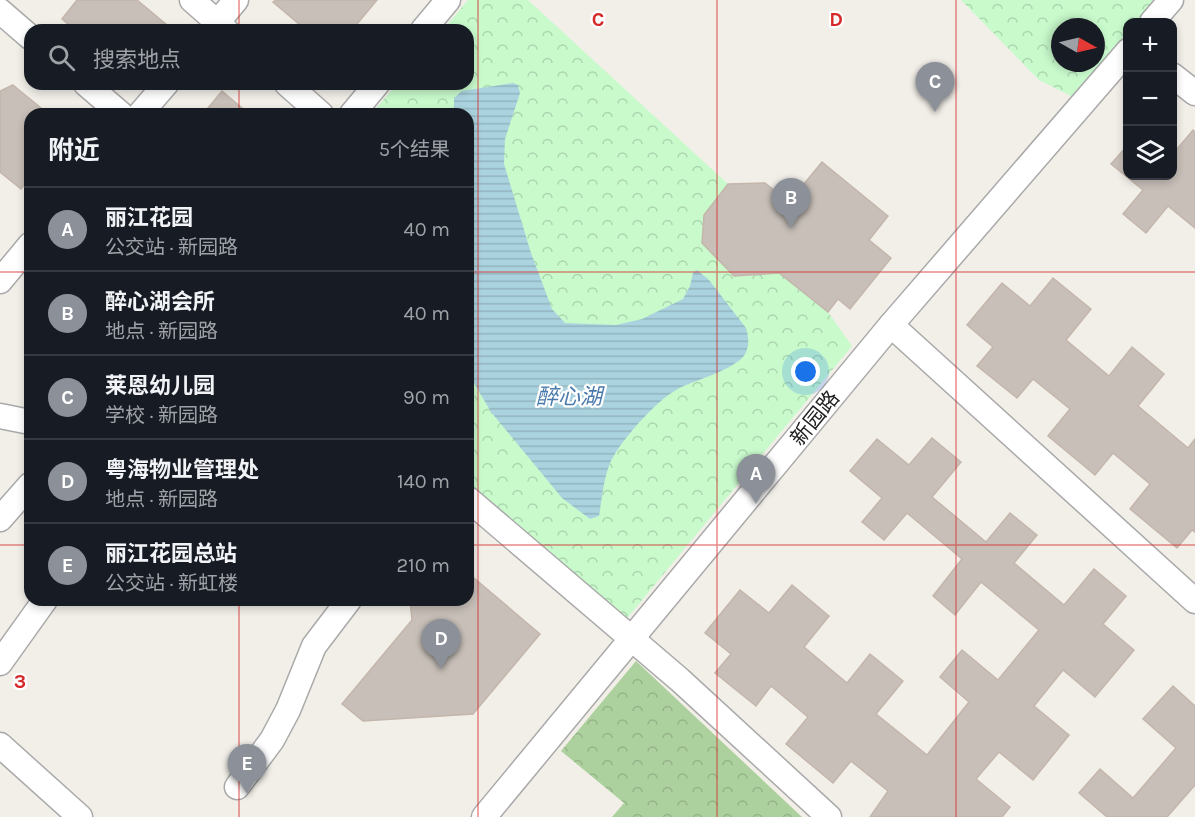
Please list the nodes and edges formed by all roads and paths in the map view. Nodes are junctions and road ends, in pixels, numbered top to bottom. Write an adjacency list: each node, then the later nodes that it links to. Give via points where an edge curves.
1 (192, 0): 7 (street)
2 (236, 0): 8 (street)
3 (448, 0): 9 (street)
4 (1171, 0): 6 (street)
5 (0, 11): 10 (street)
6 (1155, 18)
7 (214, 24)
8 (221, 24)
9 (428, 24)
10 (24, 32)
11 (1123, 57): 24 (street, 新园路)
12 (1177, 78): 17 (street)
13 (93, 90): 18 (street)
14 (161, 90): 19 (street)
15 (294, 90): 20 (street)
16 (372, 90): 21 (street)
17 (1195, 93)
18 (114, 108)
19 (145, 108)
20 (314, 108)
21 (357, 108)
22 (24, 252): 23 (street)
23 (0, 281)
24 (891, 325): 30 (street); 33 (street, 新园路)
25 (0, 416): 26 (street)
26 (24, 421)
27 (24, 492): 29 (street)
28 (474, 504): 33 (street)
29 (0, 519)
30 (1195, 601)
31 (41, 606): 34 (street)
32 (344, 606): 36 (street, via 314,646 272,741)
33 (630, 639): 38 (street, 新园路); 39 (street)
34 (0, 663)
35 (0, 745): 37 (street)
36 (237, 788)
37 (81, 817)
38 (484, 817)
39 (829, 817)

